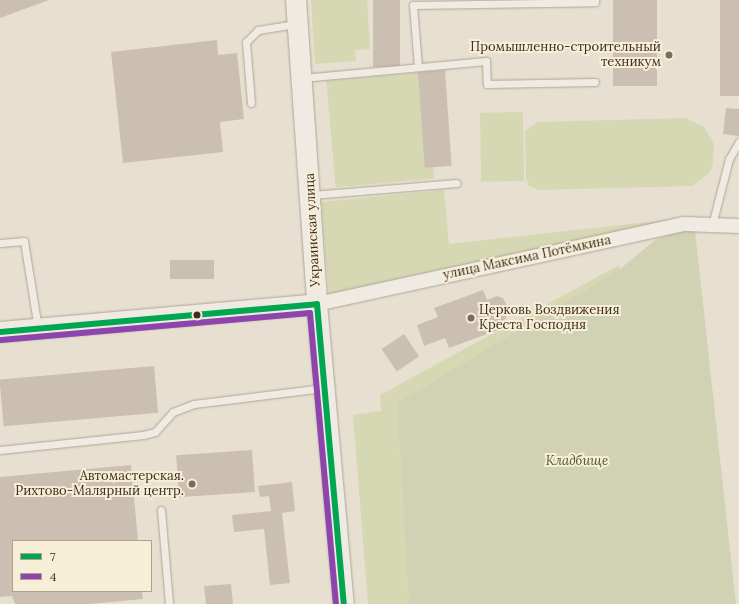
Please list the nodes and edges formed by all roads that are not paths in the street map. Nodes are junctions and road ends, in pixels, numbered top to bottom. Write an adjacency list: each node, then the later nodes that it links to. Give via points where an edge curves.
1 (296, 0): 4 (street, Украинская улица)
2 (596, 0): 3 (lane)
3 (413, 3): 5 (lane)
4 (298, 24): 6 (street, Украинская улица); 8 (lane, via 258,30 246,42)
5 (418, 67): 6 (lane); 7 (lane, via 486,61 487,84)
6 (302, 78): 11 (street, Украинская улица)
7 (595, 82)
8 (251, 103)
9 (739, 142): 12 (lane, via 729,159)
10 (457, 183): 11 (lane)
11 (312, 195): 15 (street, Украинская улица)
12 (712, 225): 13 (street, улица Максима Потёмкина); 15 (street, улица Максима Потёмкина, via 684,224)
13 (739, 226)
14 (0, 243): 16 (lane, via 24,241)
15 (317, 304): 16 (street); 18 (street, Украинская улица)
16 (38, 328): 17 (street)
17 (0, 332)
18 (325, 388): 19 (lane, via 194,404 173,412 155,432 143,435); 22 (street, Украинская улица)
19 (0, 450)
20 (161, 510): 21 (lane)
21 (169, 604)
22 (344, 604)

